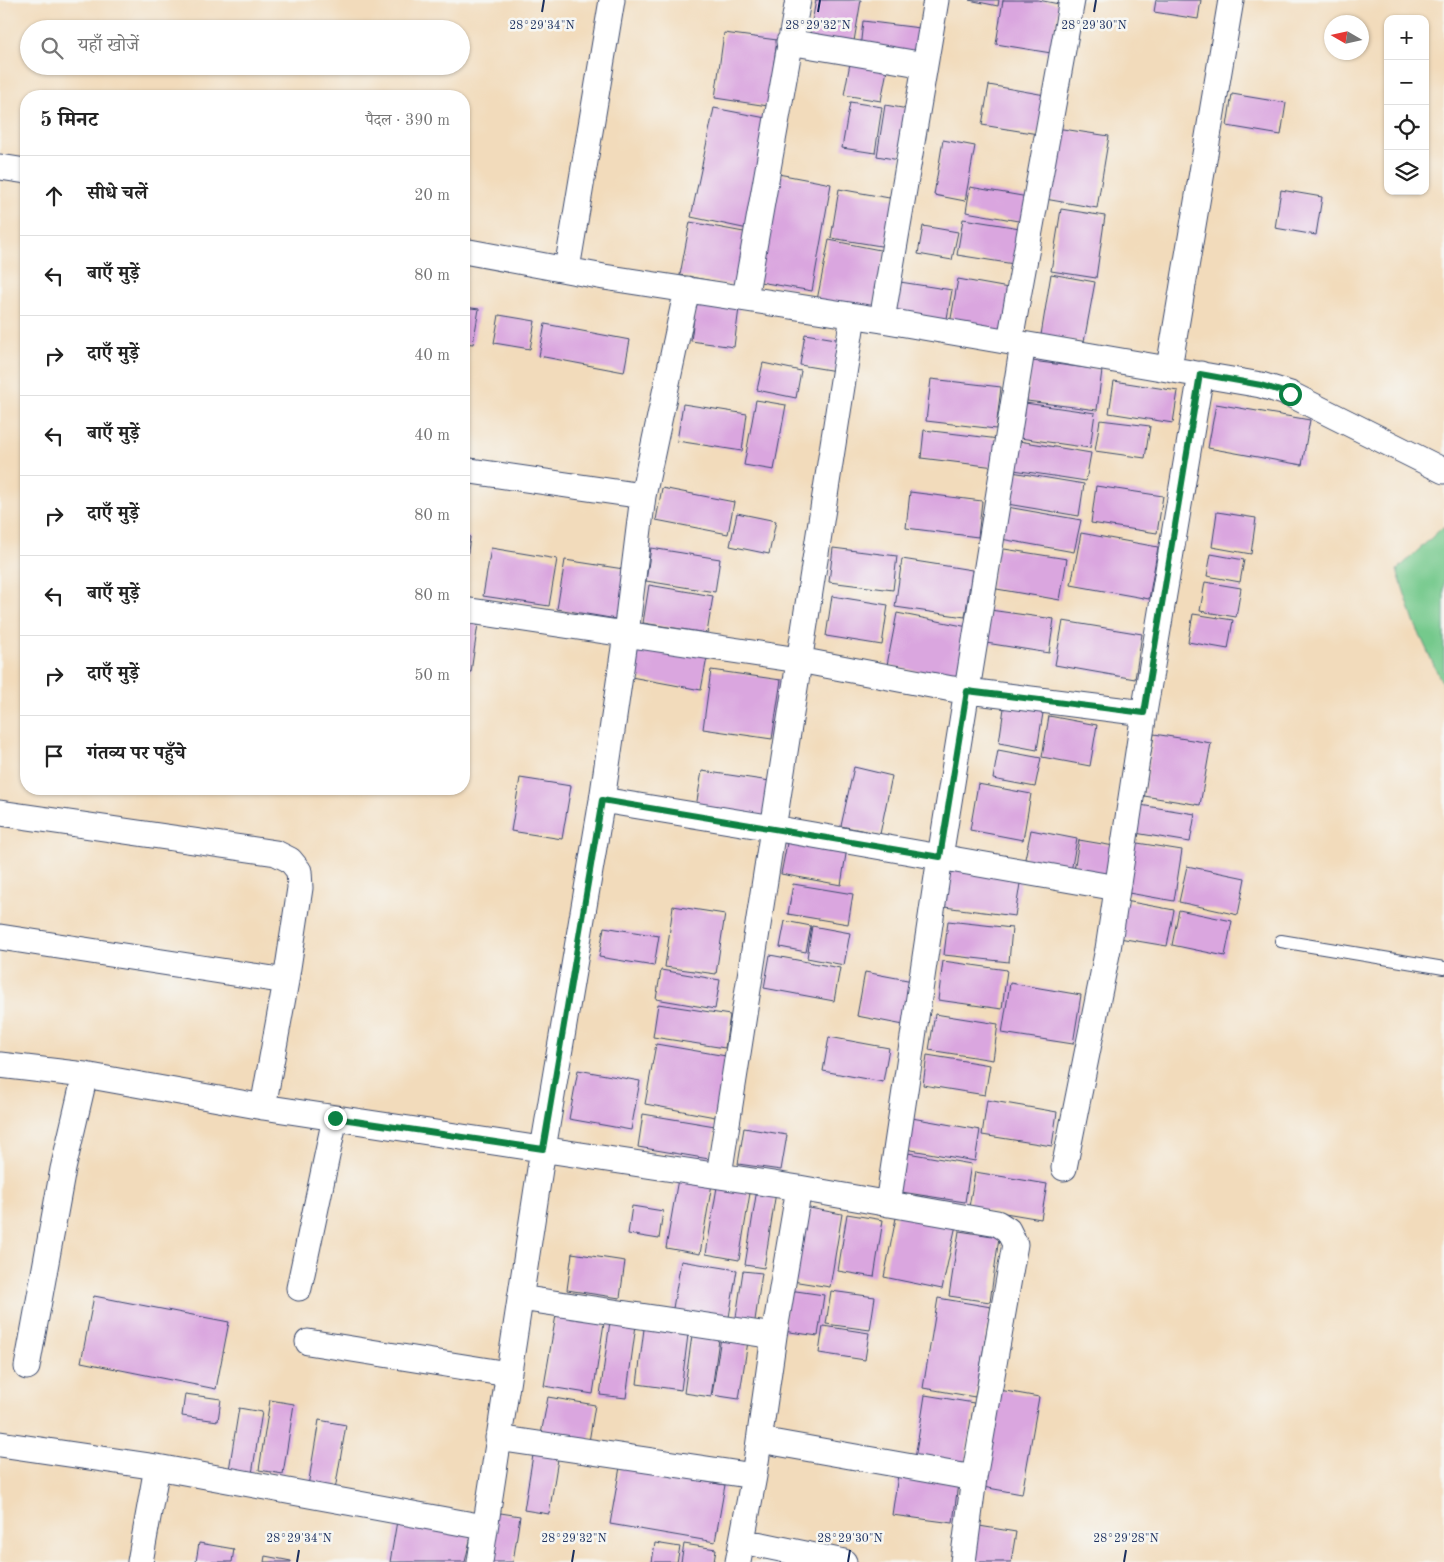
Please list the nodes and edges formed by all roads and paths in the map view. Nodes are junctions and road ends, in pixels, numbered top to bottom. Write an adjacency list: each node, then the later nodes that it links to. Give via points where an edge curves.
1 (612, 0): 11 (street)
2 (798, 0): 6 (street)
3 (936, 0): 7 (street)
4 (1072, 0): 16 (street)
5 (1231, 0): 17 (street)
6 (789, 42): 7 (street); 13 (street)
7 (925, 65): 15 (street)
8 (0, 167): 9 (street)
9 (20, 170)
10 (470, 252): 11 (street)
11 (567, 269): 12 (street)
12 (687, 289): 13 (street); 21 (street)
13 (746, 298): 14 (street)
14 (853, 316): 15 (street); 24 (street)
15 (882, 320): 16 (street)
16 (1017, 343): 17 (street); 25 (street)
17 (1169, 368): 18 (street)
18 (1200, 374): 20 (street, via 1290,394); 26 (street)
19 (470, 471): 21 (street)
20 (1444, 471)
21 (643, 496): 23 (street)
22 (470, 611): 23 (street)
23 (626, 634): 24 (street); 27 (street)
24 (799, 660): 25 (street); 29 (street)
25 (967, 691): 26 (street); 30 (street)
26 (1144, 713): 31 (street)
27 (602, 800): 29 (street); 40 (street)
28 (0, 813): 35 (street, via 276,853 290,860 299,871 300,888)
29 (773, 828): 30 (street); 42 (street)
30 (940, 857): 31 (street); 44 (street)
31 (1117, 888): 41 (street, via 1108,949)
32 (0, 937): 35 (street)
33 (1281, 941): 34 (lane)
34 (1444, 968)
35 (286, 981): 38 (street)
36 (0, 1065): 37 (street)
37 (85, 1075): 38 (street); 49 (street, via 63,1169)
38 (263, 1107): 39 (street)
39 (335, 1118): 40 (street); 45 (street)
40 (543, 1149): 42 (street); 46 (street)
41 (1064, 1168)
42 (719, 1175): 43 (street)
43 (799, 1188): 44 (street); 47 (street)
44 (888, 1204): 56 (street, via 997,1223 1008,1230 1015,1244)
45 (299, 1288)
46 (520, 1298): 47 (street); 50 (street)
47 (774, 1336): 52 (street)
48 (308, 1342): 50 (street)
49 (27, 1368)
50 (508, 1374): 51 (street)
51 (498, 1438): 55 (street); 57 (street)
52 (760, 1440): 55 (street); 56 (street)
53 (0, 1444): 54 (street)
54 (157, 1467): 57 (street); 59 (street)
55 (754, 1476): 58 (street)
56 (974, 1478): 62 (street)
57 (484, 1527): 60 (street)
58 (740, 1552): 61 (street)
59 (140, 1562)
60 (480, 1562)
61 (844, 1562)
62 (963, 1562)

